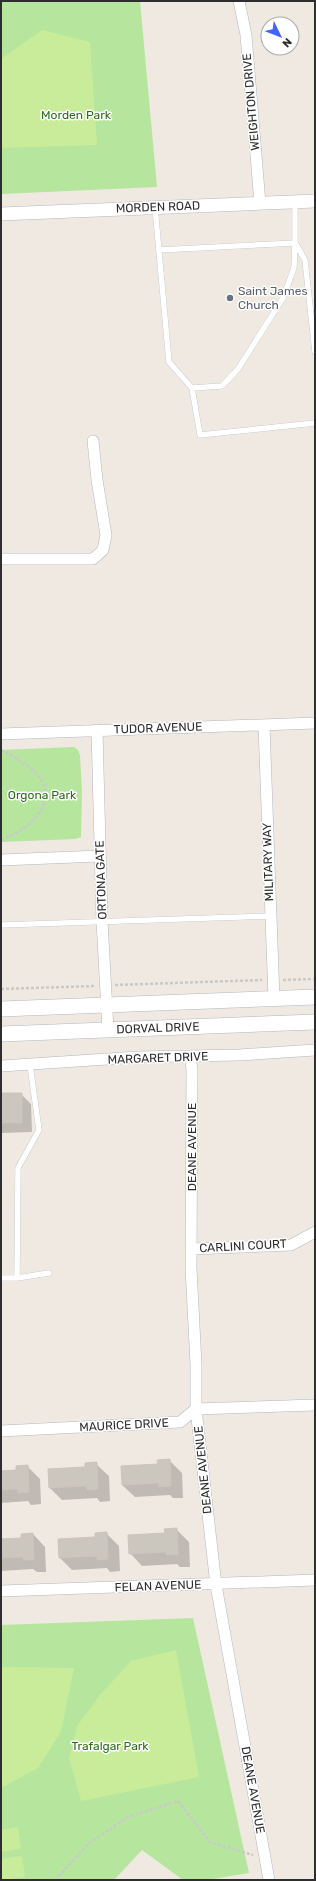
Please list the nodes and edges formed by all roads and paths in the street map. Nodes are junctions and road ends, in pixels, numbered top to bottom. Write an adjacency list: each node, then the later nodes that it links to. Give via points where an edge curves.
1 (239, 1): 4 (street, WEIGHTON DRIVE, via 246,35)
2 (315, 201): 3 (street, MORDEN ROAD)
3 (294, 202): 4 (street, MORDEN ROAD); 7 (lane)
4 (260, 203): 5 (street, MORDEN ROAD)
5 (155, 207): 6 (street, MORDEN ROAD); 8 (lane)
6 (1, 214)
7 (296, 243): 8 (lane); 9 (lane, via 305,260); 10 (lane, via 294,268 282,298 238,369 222,386)
8 (159, 250): 10 (lane, via 169,362)
9 (315, 352)
10 (192, 388): 11 (lane, via 200,435)
11 (315, 423)
12 (93, 441): 13 (street, via 106,535 103,550 93,559)
13 (1, 558)
14 (315, 723): 15 (street, TUDOR AVENUE)
15 (264, 725): 16 (street, TUDOR AVENUE); 22 (street, MILITARY WAY)
16 (97, 730): 17 (street, TUDOR AVENUE); 20 (street, ORTONA GATE)
17 (1, 734)
18 (1, 750): 19 (path, via 27,765 38,775 45,788 44,804 37,817 28,827)
19 (1, 840)
20 (100, 856): 21 (street); 23 (street, ORTONA GATE)
21 (1, 860)
22 (270, 916): 23 (lane); 32 (street, MILITARY WAY)
23 (102, 921): 24 (lane); 33 (street, ORTONA GATE)
24 (1, 925)
25 (315, 979): 27 (path)
26 (261, 980): 28 (path)
27 (285, 980)
28 (117, 985)
29 (94, 986): 30 (path)
30 (1, 989)
31 (315, 997): 32 (main road)
32 (274, 999): 33 (main road)
33 (106, 1004): 34 (main road); 36 (street, ORTONA GATE)
34 (1, 1009)
35 (315, 1022): 36 (main road, DORVAL DRIVE)
36 (108, 1030): 37 (main road, DORVAL DRIVE)
37 (1, 1034)
38 (315, 1050): 39 (street, MARGARET DRIVE)
39 (190, 1056): 40 (street, MARGARET DRIVE); 43 (street, DEANE AVENUE)
40 (30, 1065): 41 (street, MARGARET DRIVE); 46 (lane, via 39,1130 18,1168)
41 (1, 1066)
42 (315, 1232): 43 (street, CARLINI COURT, via 291,1245)
43 (192, 1249): 48 (street, DEANE AVENUE)
44 (49, 1273): 46 (lane)
45 (1, 1278): 46 (lane)
46 (17, 1278)
47 (315, 1404): 48 (street)
48 (196, 1409): 49 (street, MAURICE DRIVE, via 180,1422); 51 (street, DEANE AVENUE)
49 (1, 1431)
50 (315, 1580): 51 (street, FELAN AVENUE)
51 (216, 1585): 52 (street, FELAN AVENUE); 53 (street, DEANE AVENUE)
52 (1, 1591)
53 (265, 1858): 54 (path, via 210,1842 178,1801 128,1817 95,1838); 55 (street, DEANE AVENUE)
54 (55, 1880)
55 (269, 1880)

